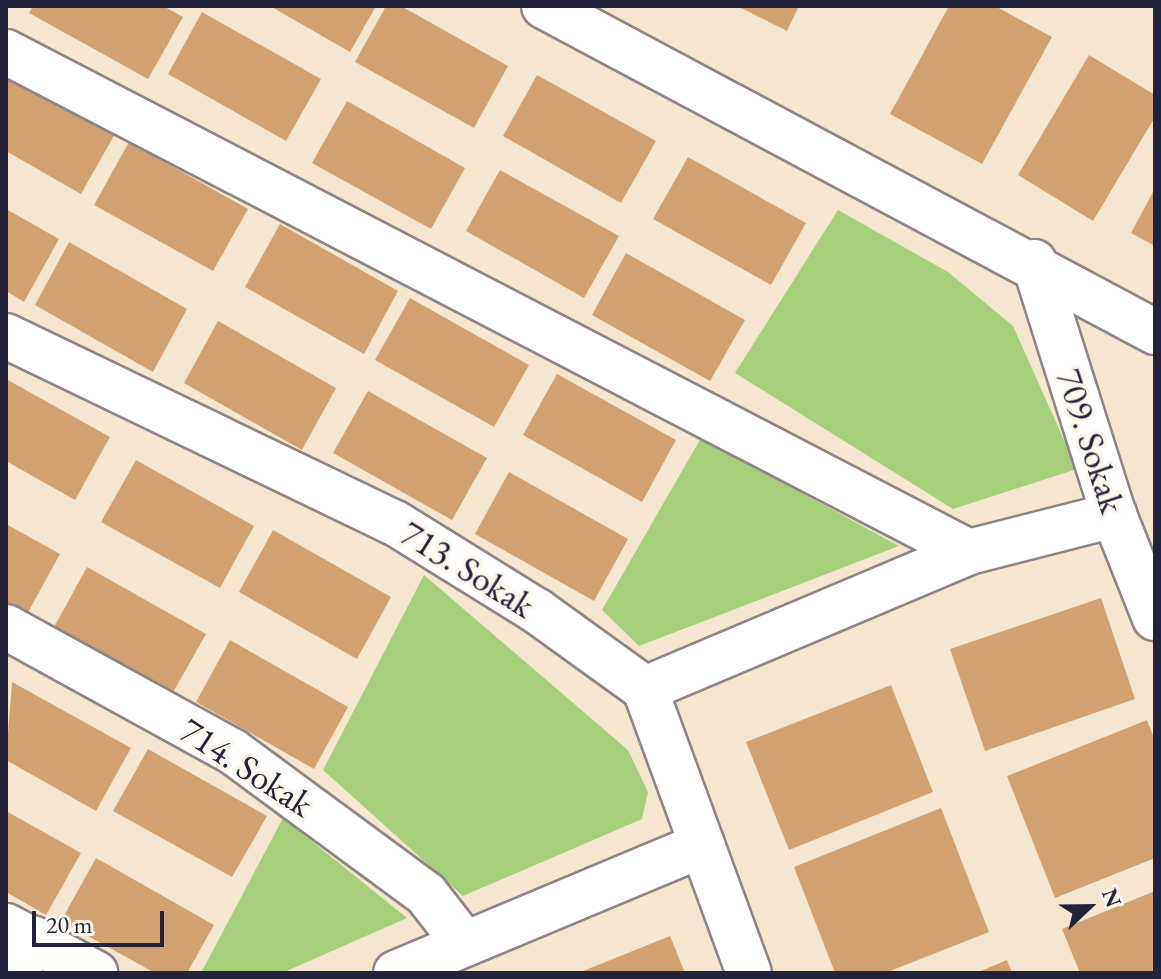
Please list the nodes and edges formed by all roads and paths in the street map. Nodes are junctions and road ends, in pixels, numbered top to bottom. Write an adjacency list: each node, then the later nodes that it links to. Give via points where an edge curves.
1 (544, 6): 3 (street)
2 (6, 52): 7 (street)
3 (1034, 262): 4 (street); 6 (street, 709. Sokak)
4 (1155, 332)
5 (6, 336): 10 (street, 713. Sokak, via 395,523 537,611)
6 (1114, 515): 7 (street); 8 (street, 709. Sokak)
7 (969, 552): 10 (street)
8 (1155, 618)
9 (6, 627): 12 (street, 714. Sokak, via 232,751 426,894)
10 (645, 689): 11 (street)
11 (702, 845): 12 (street); 16 (street)
12 (462, 940): 15 (street)
13 (19, 946): 14 (street)
14 (95, 973)
15 (396, 973)
16 (749, 973)

